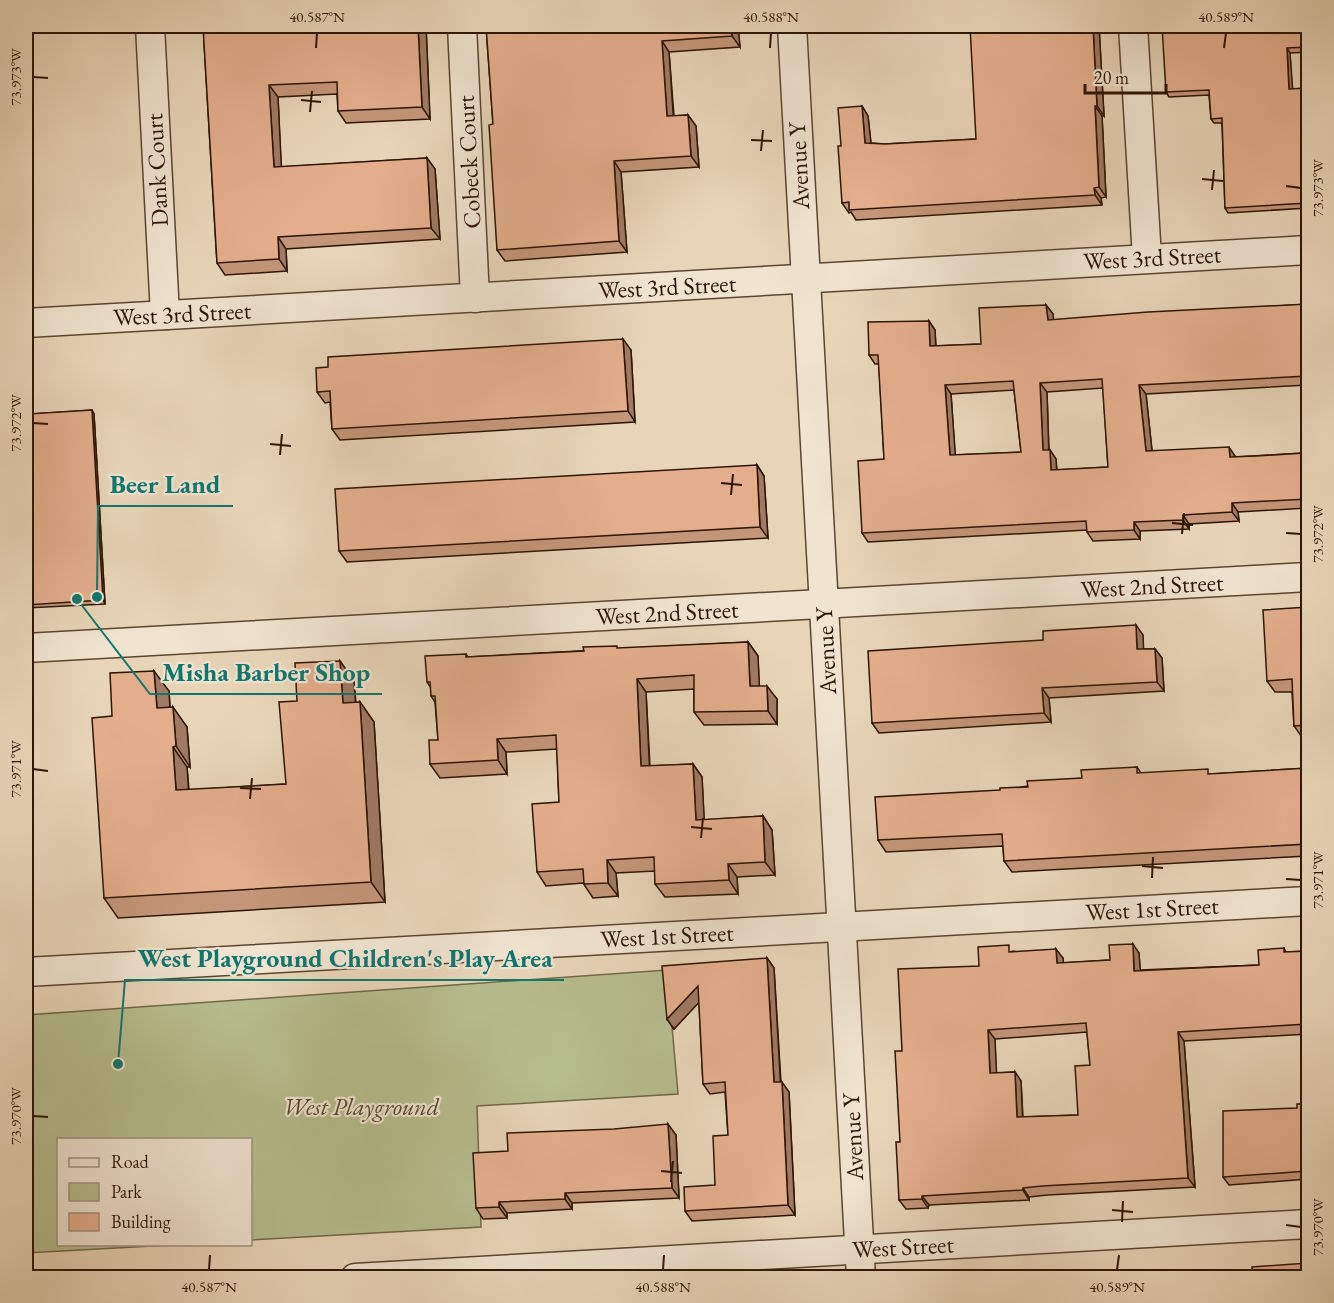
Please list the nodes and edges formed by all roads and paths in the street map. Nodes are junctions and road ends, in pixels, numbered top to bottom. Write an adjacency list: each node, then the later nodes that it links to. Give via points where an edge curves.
1 (150, 26): 9 (street, Dank Court)
2 (462, 26): 8 (street, Cobeck Court)
3 (792, 26): 7 (street, Avenue Y)
4 (1133, 26): 6 (street)
5 (1308, 249): 6 (street, West 3rd Street)
6 (1147, 258): 7 (street, West 3rd Street)
7 (806, 279): 8 (street, West 3rd Street); 12 (street, Avenue Y)
8 (475, 298): 9 (street, West 3rd Street)
9 (165, 315): 10 (street, West 3rd Street)
10 (26, 323)
11 (1308, 577): 12 (street, West 2nd Street)
12 (824, 604): 13 (street, West 2nd Street); 15 (street, Avenue Y)
13 (26, 648)
14 (1308, 901): 15 (street, West 1st Street)
15 (842, 927): 16 (street, West 1st Street); 18 (street, Avenue Y)
16 (26, 972)
17 (1308, 1224): 18 (street, West Street)
18 (860, 1250): 19 (street, West Street); 20 (street, Avenue Y)
19 (355, 1278)
20 (861, 1278)

